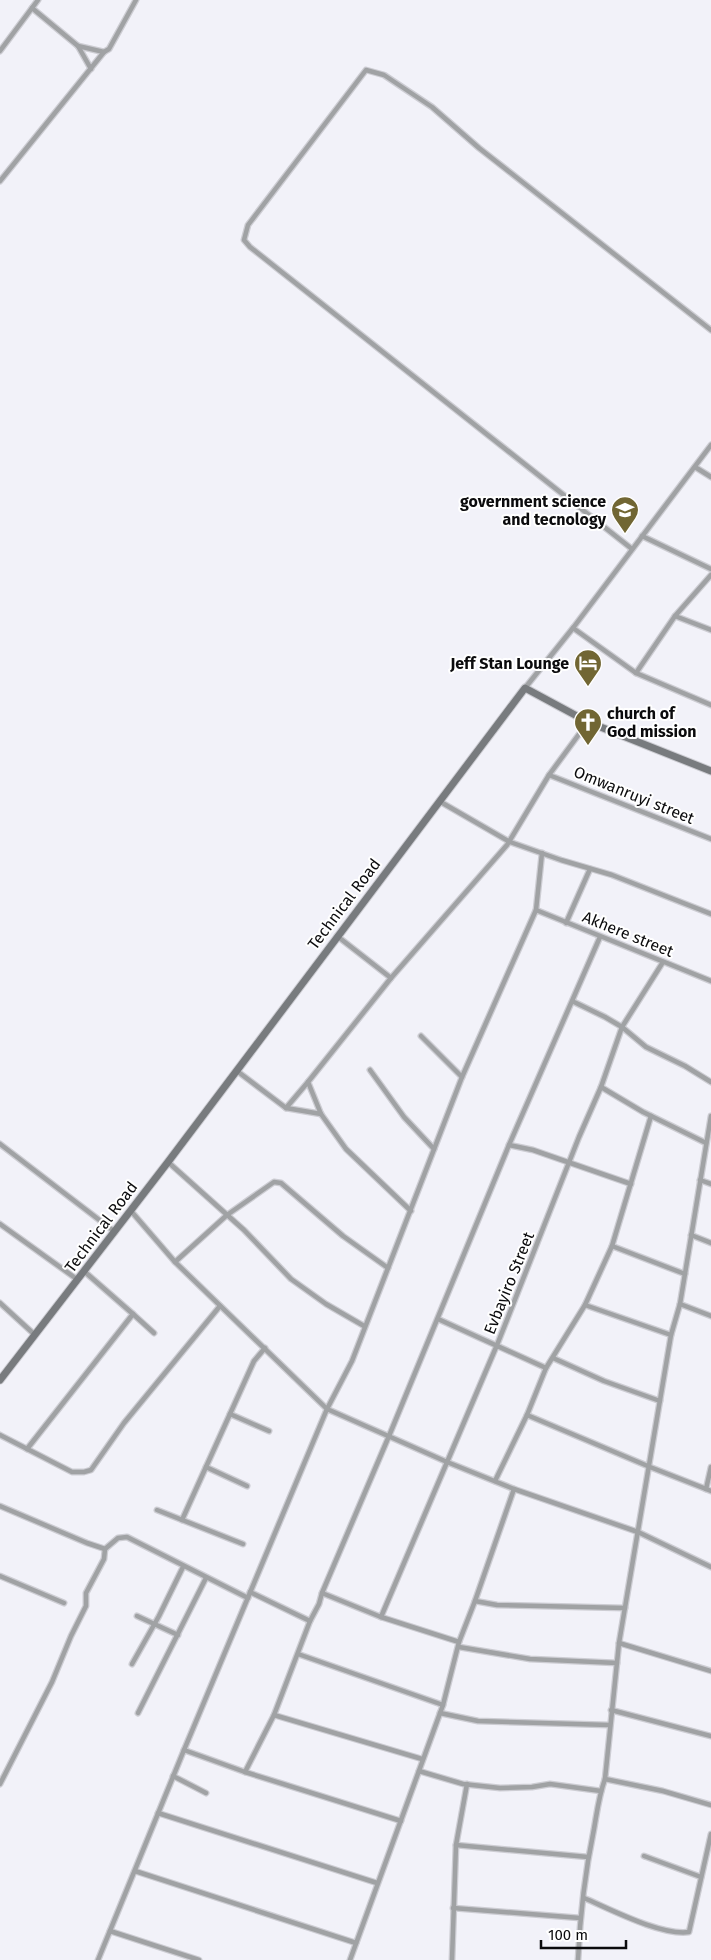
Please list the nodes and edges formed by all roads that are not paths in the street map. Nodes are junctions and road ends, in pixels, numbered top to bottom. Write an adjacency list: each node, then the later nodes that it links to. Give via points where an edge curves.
1 (38, 0): 3 (street)
2 (136, 0): 6 (street, via 112,45)
3 (32, 8): 4 (street); 5 (street)
4 (78, 46): 6 (street); 7 (street)
5 (0, 51)
6 (104, 52): 7 (street)
7 (91, 69): 8 (street)
8 (0, 182)
9 (711, 330): 14 (street, via 479,148 432,107 384,75 366,70 248,225 244,240 250,247)
10 (711, 445): 11 (street, Technical Road)
11 (694, 467): 12 (street); 13 (street, Technical Road)
12 (711, 478)
13 (642, 536): 14 (street, Technical Road); 15 (street)
14 (632, 549): 18 (street, Technical Road)
15 (711, 569)
16 (711, 575): 17 (street)
17 (675, 616): 19 (street); 20 (street)
18 (574, 628): 20 (street); 21 (street, Technical Road)
19 (711, 630)
20 (636, 673): 22 (street)
21 (525, 688): 23 (street); 26 (street, Technical Road)
22 (711, 705)
23 (588, 722): 24 (street); 25 (street)
24 (711, 772)
25 (548, 775): 27 (street, Omwanruyi street); 28 (street)
26 (439, 801): 28 (street); 34 (street, Technical Road)
27 (711, 839)
28 (510, 842): 29 (street); 37 (street)
29 (542, 853): 30 (street); 31 (street)
30 (590, 869): 32 (street); 33 (street)
31 (536, 910): 33 (street, Akhere street); 44 (street)
32 (711, 914)
33 (566, 922): 35 (street, Akhere street)
34 (337, 936): 37 (street); 43 (street, Technical Road)
35 (600, 937): 36 (street, Akhere street); 39 (street)
36 (663, 962): 38 (street, Akhere street); 40 (street, Evbayiro Street)
37 (391, 978): 45 (street)
38 (711, 981)
39 (574, 1002): 40 (street); 54 (street)
40 (622, 1027): 46 (street, via 646,1048); 47 (street, Evbayiro Street)
41 (422, 1036): 44 (street)
42 (370, 1070): 55 (street, via 404,1117)
43 (237, 1071): 48 (street); 56 (street, Technical Road)
44 (462, 1077): 55 (street)
45 (308, 1082): 48 (street); 49 (street)
46 (711, 1082)
47 (601, 1087): 50 (street); 57 (street, Evbayiro Street)
48 (286, 1108): 49 (street)
49 (321, 1114): 62 (street, via 346,1149)
50 (651, 1116): 52 (street); 59 (street)
51 (711, 1116): 52 (street)
52 (706, 1143): 58 (street)
53 (0, 1144): 65 (street)
54 (509, 1145): 57 (street); 80 (street)
55 (434, 1149): 62 (street)
56 (168, 1162): 61 (street, Technical Road); 63 (street)
57 (571, 1162): 59 (street); 85 (street, Evbayiro Street)
58 (700, 1180): 60 (street); 66 (street)
59 (630, 1184): 68 (street)
60 (711, 1184)
61 (131, 1211): 65 (street, Technical Road); 69 (street)
62 (410, 1211): 70 (street)
63 (227, 1215): 69 (street); 70 (street, via 274,1182 281,1183); 81 (street, via 291,1279)
64 (0, 1224): 73 (street)
65 (115, 1232): 71 (street, Technical Road)
66 (691, 1235): 67 (street); 72 (street)
67 (711, 1243)
68 (612, 1246): 72 (street); 75 (street)
69 (175, 1262): 77 (street)
70 (388, 1268): 81 (street)
71 (85, 1272): 73 (street, Technical Road); 78 (street)
72 (685, 1274): 76 (street)
73 (78, 1280): 84 (street, Technical Road)
74 (0, 1303): 84 (street)
75 (585, 1304): 83 (street); 87 (street)
76 (680, 1304): 79 (street); 83 (street)
77 (220, 1306): 86 (street); 97 (street, via 124,1423 91,1470 72,1472)
78 (133, 1314): 82 (street); 97 (street)
79 (711, 1316)
80 (438, 1319): 85 (street); 96 (street)
81 (364, 1326): 91 (street, via 352,1361)
82 (154, 1333)
83 (671, 1334): 90 (street)
84 (35, 1335): 89 (street, Technical Road)
85 (497, 1345): 88 (street); 98 (street, Evbayiro Street)
86 (265, 1348): 91 (street); 92 (street, via 254,1361)
87 (553, 1358): 88 (street); 90 (street)
88 (546, 1368): 93 (street)
89 (0, 1380)
90 (660, 1401): 100 (street)
91 (328, 1409): 96 (street); 117 (street)
92 (230, 1414): 94 (street); 99 (street)
93 (527, 1414): 100 (street); 102 (street)
94 (269, 1431)
95 (0, 1435): 97 (street)
96 (389, 1436): 98 (street); 118 (street)
97 (27, 1449)
98 (447, 1462): 102 (street); 124 (street, Evbayiro Street)
99 (206, 1467): 103 (street); 109 (street)
100 (650, 1467): 105 (street); 110 (street)
101 (711, 1467): 105 (street)
102 (495, 1481): 104 (street)
103 (247, 1486)
104 (514, 1489): 110 (street); 120 (street)
105 (706, 1489): 106 (street)
106 (711, 1491)
107 (0, 1506): 112 (street)
108 (157, 1510): 109 (street)
109 (182, 1520): 111 (street)
110 (638, 1532): 114 (street); 122 (street)
111 (243, 1544)
112 (105, 1549): 113 (street, via 118,1538 127,1537); 147 (street, via 104,1559 86,1593 86,1606)
113 (183, 1567): 116 (street); 126 (street)
114 (711, 1567)
115 (0, 1576): 121 (street)
116 (206, 1578): 119 (street); 127 (street)
117 (250, 1592): 119 (street); 125 (street)
118 (322, 1593): 124 (street); 125 (street)
119 (248, 1598): 141 (street)
120 (475, 1601): 122 (street, via 497,1605); 129 (street)
121 (64, 1603)
122 (625, 1608): 128 (street)
123 (137, 1616): 126 (street)
124 (381, 1616): 129 (street)
125 (310, 1621): 130 (street)
126 (154, 1625): 127 (street); 132 (street)
127 (178, 1635): 136 (street)
128 (619, 1643): 131 (street); 133 (street)
129 (459, 1645): 131 (street, via 530,1659); 134 (street)
130 (298, 1654): 134 (street); 138 (street)
131 (617, 1663): 135 (street)
132 (132, 1664)
133 (711, 1672)
134 (443, 1705): 137 (street)
135 (611, 1710): 139 (street); 140 (street)
136 (138, 1713)
137 (440, 1713): 139 (street, via 478,1721); 142 (street)
138 (274, 1715): 142 (street); 144 (street)
139 (610, 1726): 146 (street)
140 (711, 1736)
141 (184, 1750): 144 (street); 145 (street)
142 (422, 1759): 143 (street)
143 (419, 1771): 148 (street); 153 (street)
144 (245, 1772): 153 (street)
145 (173, 1776): 150 (street); 152 (street)
146 (605, 1779): 149 (street); 151 (street)
147 (0, 1784)
148 (467, 1784): 149 (street, via 500,1788 550,1784); 155 (street)
149 (601, 1791): 157 (street)
150 (206, 1793)
151 (711, 1805)
152 (158, 1813): 158 (street); 160 (street)
153 (401, 1821): 160 (street)
154 (711, 1834): 159 (street)
155 (456, 1845): 157 (street); 162 (street)
156 (644, 1856): 159 (street)
157 (588, 1857): 161 (street)
158 (134, 1871): 164 (street); 165 (street)
159 (701, 1876): 161 (street, via 691,1930 686,1932 628,1918)
160 (377, 1883): 165 (street)
161 (584, 1898): 163 (street)
162 (453, 1908): 163 (street); 169 (street)
163 (580, 1918): 170 (street)
164 (110, 1931): 166 (street); 167 (street)
165 (356, 1943): 168 (street)
166 (98, 1960)
167 (199, 1960)
168 (350, 1960)
169 (452, 1960)
170 (578, 1960)

